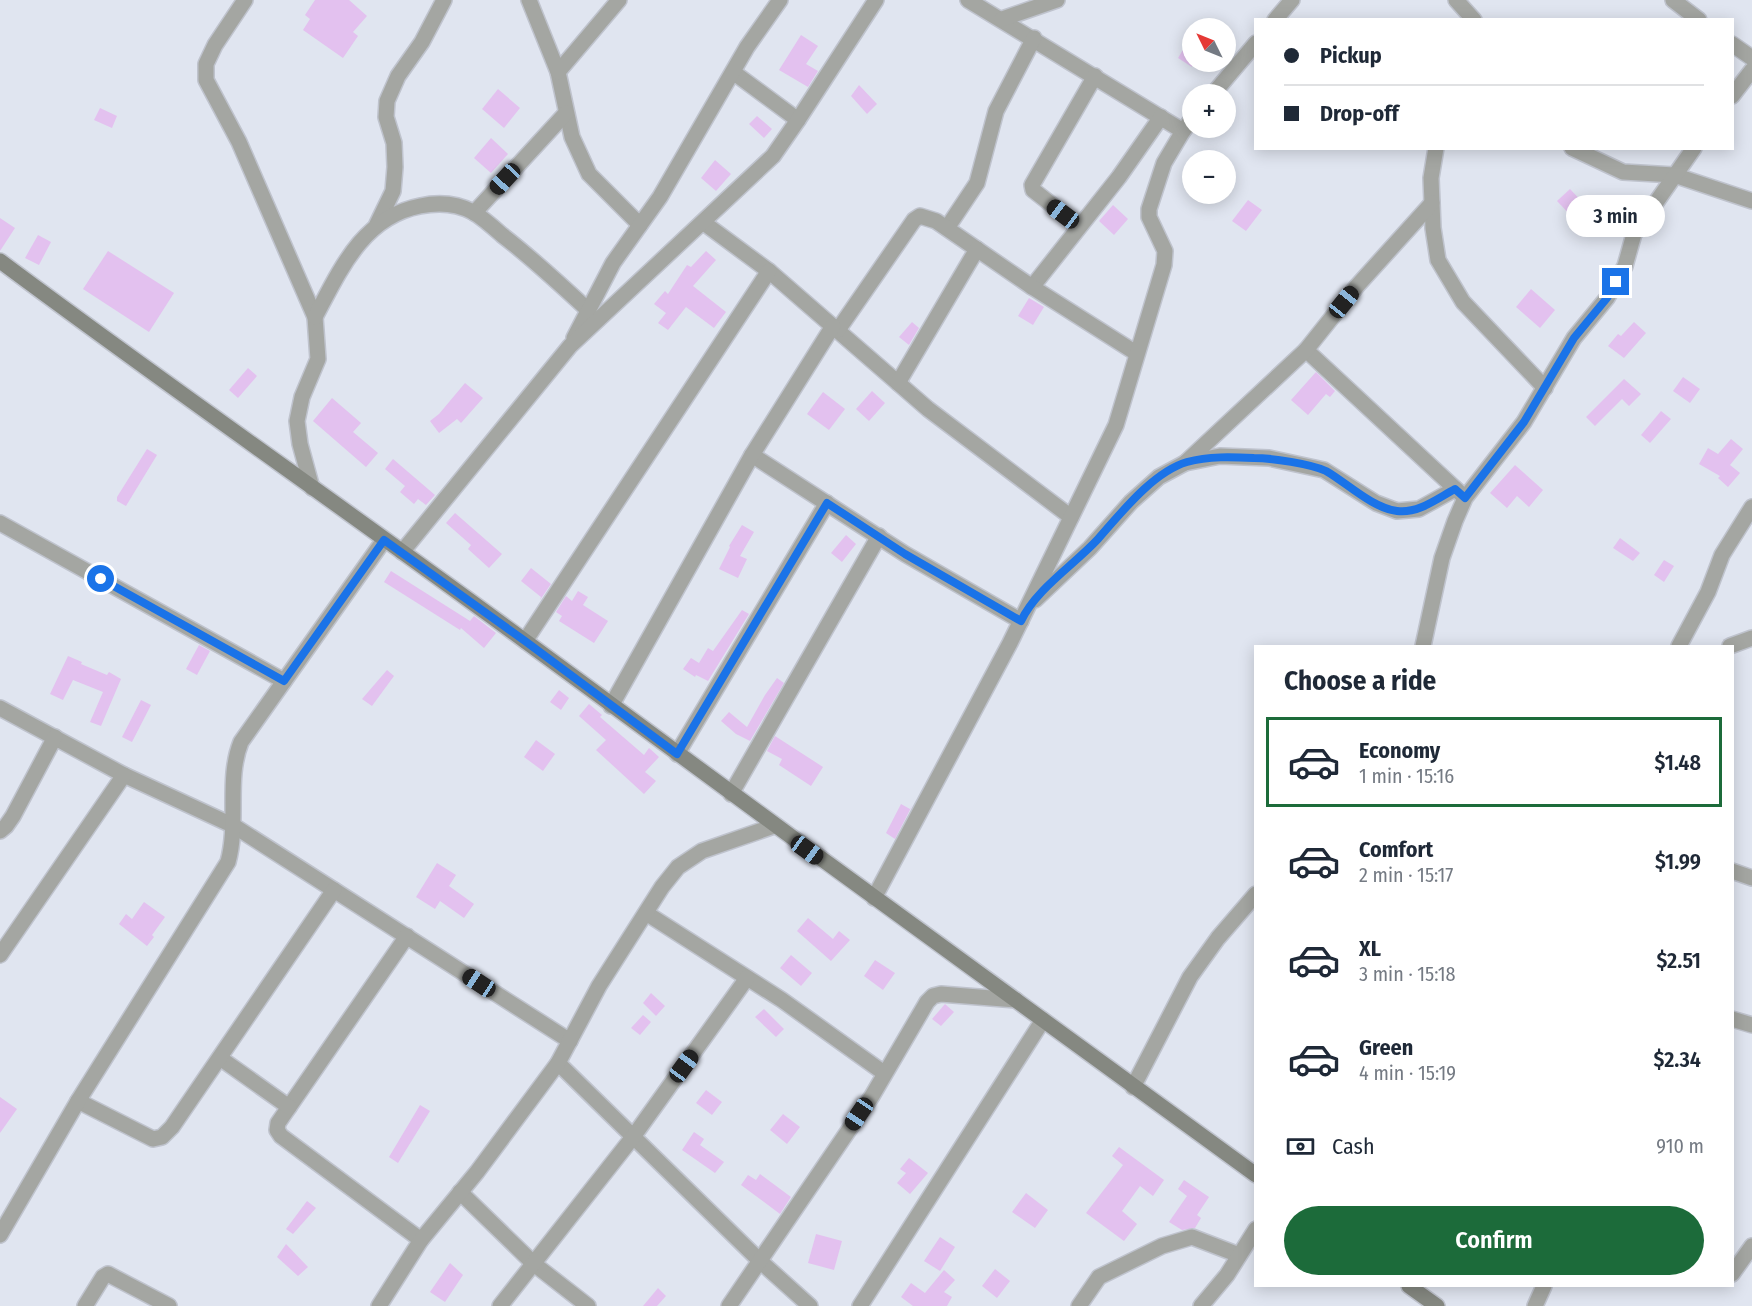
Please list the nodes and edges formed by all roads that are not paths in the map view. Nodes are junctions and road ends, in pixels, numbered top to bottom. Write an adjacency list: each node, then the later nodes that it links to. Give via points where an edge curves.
1 (245, 0): 49 (street, via 215,45 206,64 206,80 239,142)
2 (444, 0): 40 (street, via 387,101 395,167 393,191)
3 (529, 0): 22 (street)
4 (619, 0): 22 (street)
5 (780, 0): 23 (street)
6 (876, 0): 29 (street)
7 (1057, 0): 16 (street)
8 (1292, 0): 13 (street)
9 (1456, 0): 12 (street)
10 (971, 1): 16 (street)
11 (1677, 3): 14 (street); 15 (street)
12 (1471, 17)
13 (1277, 18)
14 (1673, 18)
15 (1696, 18)
16 (1002, 19): 17 (street)
17 (1034, 38): 24 (street); 43 (street, via 996,111 977,183)
18 (1254, 45): 25 (street)
19 (1734, 45): 20 (street)
20 (1752, 58)
21 (1752, 70): 26 (street)
22 (558, 72): 27 (street)
23 (733, 72): 29 (street); 41 (street)
24 (1095, 76): 28 (street); 42 (street, via 1032,185 1033,190)
25 (1221, 84)
26 (1734, 93)
27 (566, 113): 38 (street); 41 (street, via 589,174)
28 (1161, 117): 30 (street); 42 (street)
29 (798, 120): 39 (street, via 773,156)
30 (1182, 123)
31 (1182, 134): 53 (street, via 1164,163 1149,209 1149,218 1165,251 1164,265)
32 (1436, 150): 37 (street)
33 (1575, 150): 35 (street, via 1623,172)
34 (1693, 150): 35 (street)
35 (1674, 175): 36 (street); 55 (street, via 1634,234 1625,266 1607,298 1574,338)
36 (1752, 201)
37 (1432, 202): 52 (street); 55 (street, via 1438,260 1463,302)
38 (474, 213): 40 (street, via 439,202 403,209); 48 (street)
39 (704, 223): 46 (street); 51 (street)
40 (377, 224): 49 (street, via 340,270)
41 (640, 225): 48 (street, via 613,263)
42 (1079, 226): 47 (street)
43 (947, 228): 44 (street); 50 (street, via 925,216 914,220)
44 (977, 249): 47 (street); 54 (street)
45 (0, 261): 58 (street)
46 (769, 271): 50 (street); 70 (street)
47 (1032, 286): 53 (street)
48 (588, 310): 51 (street)
49 (315, 317): 58 (street, via 318,359 297,421)
50 (836, 328): 54 (street); 56 (street)
51 (570, 346): 66 (street)
52 (1306, 350): 57 (street); 59 (street)
53 (1136, 353): 62 (street, via 1116,425)
54 (898, 382): 62 (street)
55 (1545, 388): 59 (street, via 1524,422)
56 (752, 455): 60 (street); 75 (street)
57 (1185, 463): 59 (street, via 1220,456 1269,458 1324,470 1376,503 1397,511 1419,509); 67 (street, via 1159,477 1131,502 1090,548)
58 (312, 488): 65 (street)
59 (1460, 493): 71 (street)
60 (827, 503): 64 (street); 78 (street)
61 (1752, 507): 72 (street, via 1722,555 1708,592)
62 (1071, 517): 67 (street)
63 (0, 523): 74 (street)
64 (879, 536): 68 (street); 80 (street)
65 (384, 540): 66 (street); 74 (street)
66 (402, 552): 70 (street)
67 (1028, 606): 68 (street)
68 (1021, 621): 88 (street)
69 (1752, 638): 73 (street)
70 (525, 641): 75 (street)
71 (1423, 645)
72 (1680, 645)
73 (1733, 645)
74 (284, 681): 81 (street, via 241,742 235,758)
75 (611, 706): 78 (street)
76 (0, 708): 77 (street)
77 (55, 738): 79 (street); 83 (street, via 13,816)
78 (677, 754): 80 (street)
79 (124, 775): 81 (street); 91 (street)
80 (730, 794): 82 (street)
81 (234, 826): 86 (street); 102 (street, via 228,862)
82 (774, 826): 88 (street); 89 (street, via 702,851 678,867)
83 (0, 831)
84 (1734, 872): 85 (street)
85 (1752, 878)
86 (334, 890): 90 (street); 98 (street)
87 (1254, 896): 101 (street, via 1190,977)
88 (874, 898): 93 (street)
89 (646, 913): 92 (street); 97 (street, via 599,986)
90 (406, 936): 97 (street); 103 (street)
91 (0, 956)
92 (747, 978): 100 (street); 104 (street)
93 (1016, 1000): 94 (street); 100 (street, via 933,996)
94 (1043, 1020): 101 (street); 124 (street)
95 (1734, 1020): 96 (street)
96 (1752, 1025)
97 (570, 1041): 99 (street)
98 (220, 1058): 102 (street, via 162,1137 153,1139); 103 (street)
99 (558, 1063): 104 (street); 106 (street)
100 (884, 1073): 112 (street)
101 (1133, 1087): 105 (street)
102 (78, 1101): 108 (street)
103 (289, 1107): 109 (street, via 278,1123 281,1136)
104 (633, 1137): 112 (street); 113 (street)
105 (1254, 1174)
106 (460, 1192): 109 (street); 113 (street)
107 (1254, 1231): 111 (street)
108 (0, 1235)
109 (421, 1240): 119 (street)
110 (1752, 1246): 114 (street)
111 (1239, 1255): 125 (street, via 1192,1237 1162,1246 1099,1277); 126 (street)
112 (760, 1261): 122 (street); 123 (street)
113 (534, 1264): 120 (street); 121 (street)
114 (1734, 1271)
115 (1410, 1287): 127 (street)
116 (1544, 1287): 128 (street)
117 (85, 1306): 118 (street, via 108,1274)
118 (169, 1306)
119 (379, 1306)
120 (500, 1306)
121 (588, 1306)
122 (729, 1306)
123 (810, 1306)
124 (860, 1306)
125 (1079, 1306)
126 (1201, 1306)
127 (1437, 1306)
128 (1535, 1306)

